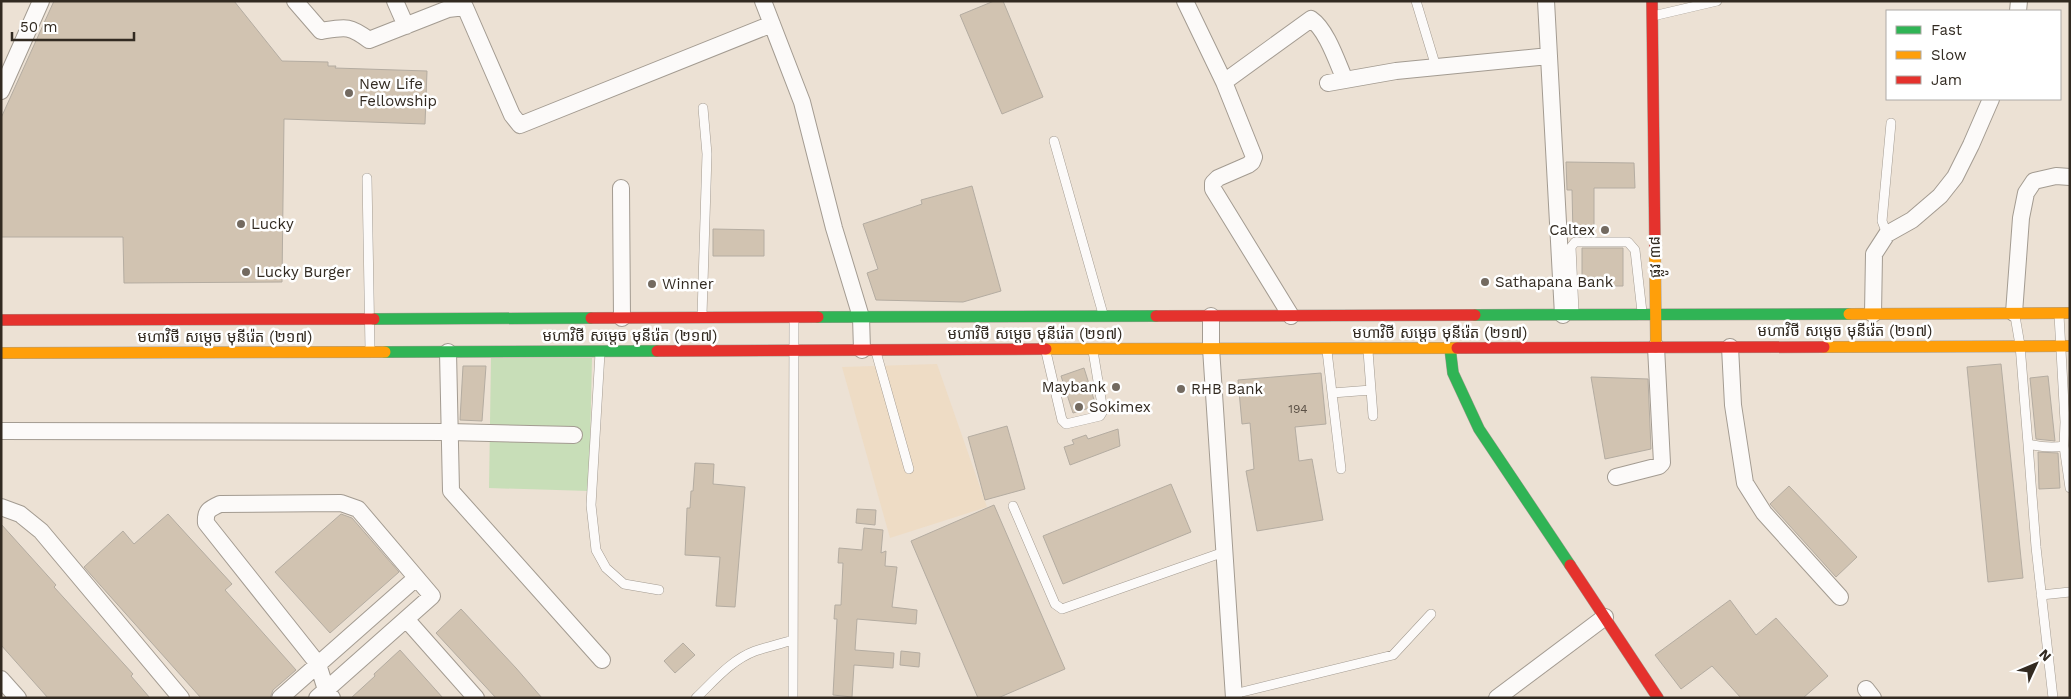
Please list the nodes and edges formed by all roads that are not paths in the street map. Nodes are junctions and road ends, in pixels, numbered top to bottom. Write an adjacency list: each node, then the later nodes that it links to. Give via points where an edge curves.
1 (41, 1): 18 (street)
2 (295, 1): 12 (street, via 321,31 354,29 370,40)
3 (395, 1): 12 (street)
4 (763, 1): 11 (street)
5 (1185, 1): 16 (street)
6 (1416, 1): 14 (lane)
7 (1546, 1): 13 (street)
8 (1652, 1): 10 (main road, ផ្លូវ ៣៨)
9 (1717, 1): 10 (lane)
10 (1652, 16): 30 (main road, ផ្លូវ ៣៨)
11 (772, 24): 12 (street, via 520,125 512,115 465,6 448,9); 37 (street, via 802,102)
12 (406, 26)
13 (1549, 56): 14 (street); 32 (street)
14 (1436, 68): 15 (street)
15 (1345, 80): 16 (street, via 1322,31 1312,19); 17 (street)
16 (1224, 82): 35 (street, via 1254,160 1218,178 1213,189)
17 (1328, 83)
18 (1, 91)
19 (1991, 100): 26 (street, via 1955,177 1940,196 1912,220)
20 (703, 108): 39 (lane, via 707,154)
21 (1891, 123): 26 (lane, via 1882,221)
22 (1054, 141): 33 (lane)
23 (2070, 177): 27 (street, via 2056,176 2034,181 2026,193)
24 (367, 178): 40 (lane)
25 (621, 188): 38 (street)
26 (1887, 234): 31 (street, via 1874,254)
27 (2014, 313): 28 (main road, មហាវិថី សម្តេច មុនីរ៉េត (២១៧)); 31 (main road, មហាវិថី សម្តេច មុនីរ៉េត (២១៧)); 42 (lane)
28 (2064, 313): 43 (lane)
29 (1643, 314): 30 (main road, មហាវិថី សម្តេច មុនីរ៉េត (២១៧)); 32 (main road, មហាវិថី សម្តេច មុនីរ៉េត (២១៧)); 32 (lane, via 1632,245 1628,242 1575,242 1571,246)
30 (1656, 314): 31 (main road, មហាវិថី សម្តេច មុនីរ៉េត (២១៧)); 44 (main road, ផ្លូវ ៣៨)
31 (1873, 314)
32 (1568, 315): 35 (main road, មហាវិថី សម្តេច មុនីរ៉េត (២១៧))
33 (1104, 316): 34 (main road, មហាវិថី សម្តេច មុនីរ៉េត (២១៧)); 37 (main road, មហាវិថី សម្តេច មុនីរ៉េត (២១៧))
34 (1211, 316): 35 (main road, មហាវិថី សម្តេច មុនីរ៉េត (២១៧)); 46 (street)
35 (1291, 316)
36 (794, 317): 37 (main road, មហាវិថី សម្តេច មុនីរ៉េត (២១៧)); 39 (main road, មហាវិថី សម្តេច មុនីរ៉េត (២១៧)); 52 (lane)
37 (861, 317): 53 (street)
38 (622, 318): 39 (main road, មហាវិថី សម្តេច មុនីរ៉េត (២១៧)); 40 (main road, មហាវិថី សម្តេច មុនីរ៉េត (២១៧))
39 (701, 318)
40 (370, 319): 41 (main road, មហាវិថី សម្តេច មុនីរ៉េត (២១៧)); 55 (lane)
41 (1, 320)
42 (2020, 345): 43 (main road, មហាវិថី សម្តេច មុនីរ៉េត (២១៧)); 45 (main road, មហាវិថី សម្តេច មុនីរ៉េត (២១៧)); 64 (lane)
43 (2065, 346): 65 (lane)
44 (1656, 347): 45 (main road, មហាវិថី សម្តេច មុនីរ៉េត (២១៧)); 49 (main road, មហាវិថី សម្តេច មុនីរ៉េត (២១៧)); 68 (street, ផ្លូវ ៣៨, via 1662,463)
45 (1730, 347): 77 (street, via 1733,405 1745,483 1764,513)
46 (1211, 348): 47 (main road, មហាវិថី សម្តេច មុនីរ៉េត (២១៧)); 51 (main road, មហាវិថី សម្តេច មុនីរ៉េត (២១៧)); 72 (street)
47 (1326, 348): 48 (main road, មហាវិថី សម្តេច មុនីរ៉េត (២១៧)); 59 (lane)
48 (1368, 348): 49 (main road, មហាវិថី សម្តេច មុនីរ៉េត (២១៧)); 58 (lane)
49 (1450, 348): 79 (main road, via 1453,374 1479,429)
50 (1045, 349): 51 (main road, មហាវិថី សម្តេច មុនីរ៉េត (២១៧)); 51 (lane, via 1062,420 1066,424 1100,416 1103,410); 53 (main road, មហាវិថី សម្តេច មុនីរ៉េត (២១៧))
51 (1092, 349)
52 (793, 350): 53 (main road, មហាវិថី សម្តេច មុនីរ៉េត (២១៧)); 54 (main road, មហាវិថី សម្តេច មុនីរ៉េត (២១៧)); 81 (lane)
53 (869, 350): 67 (lane)
54 (600, 351): 56 (main road, មហាវិថី សម្តេច មុនីរ៉េត (២១៧)); 74 (lane, via 591,505 596,550 606,568 624,584)
55 (370, 352): 56 (main road, មហាវិថី សម្តេច មុនីរ៉េត (២១៧)); 57 (main road, មហាវិថី សម្តេច មុនីរ៉េត (២១៧))
56 (448, 352): 62 (street)
57 (1, 353)
58 (1371, 390): 59 (lane); 60 (lane)
59 (1332, 393): 66 (lane)
60 (1373, 416)
61 (1, 431): 62 (street)
62 (449, 432): 63 (street); 82 (street, via 450,491)
63 (574, 435)
64 (2028, 444): 65 (lane); 76 (lane)
65 (2064, 446): 69 (lane)
66 (1341, 469)
67 (910, 470)
68 (1616, 477)
69 (2070, 488)
70 (1013, 506): 72 (lane, via 1055,604 1062,609)
71 (1, 507): 88 (street, via 20,514 41,531)
72 (1224, 552): 86 (street)
73 (416, 578): 80 (street, via 432,596); 83 (street); 83 (street, via 358,509 351,505 220,504 208,509 206,524)
74 (659, 590)
75 (2070, 592): 76 (lane)
76 (2042, 595): 95 (lane)
77 (1840, 597)
78 (1431, 614): 86 (lane, via 1393,655)
79 (1605, 616): 93 (street); 94 (main road)
80 (406, 619): 85 (street); 90 (street)
81 (793, 640): 91 (lane, via 741,658); 92 (lane)
82 (602, 660)
83 (318, 664): 85 (street); 89 (street)
84 (1, 679): 87 (street)
85 (325, 695)
86 (1234, 696)
87 (18, 698)
88 (181, 698)
89 (280, 698)
90 (476, 698)
91 (696, 698)
92 (793, 698)
93 (1497, 698)
94 (1658, 698)
95 (2053, 698)

